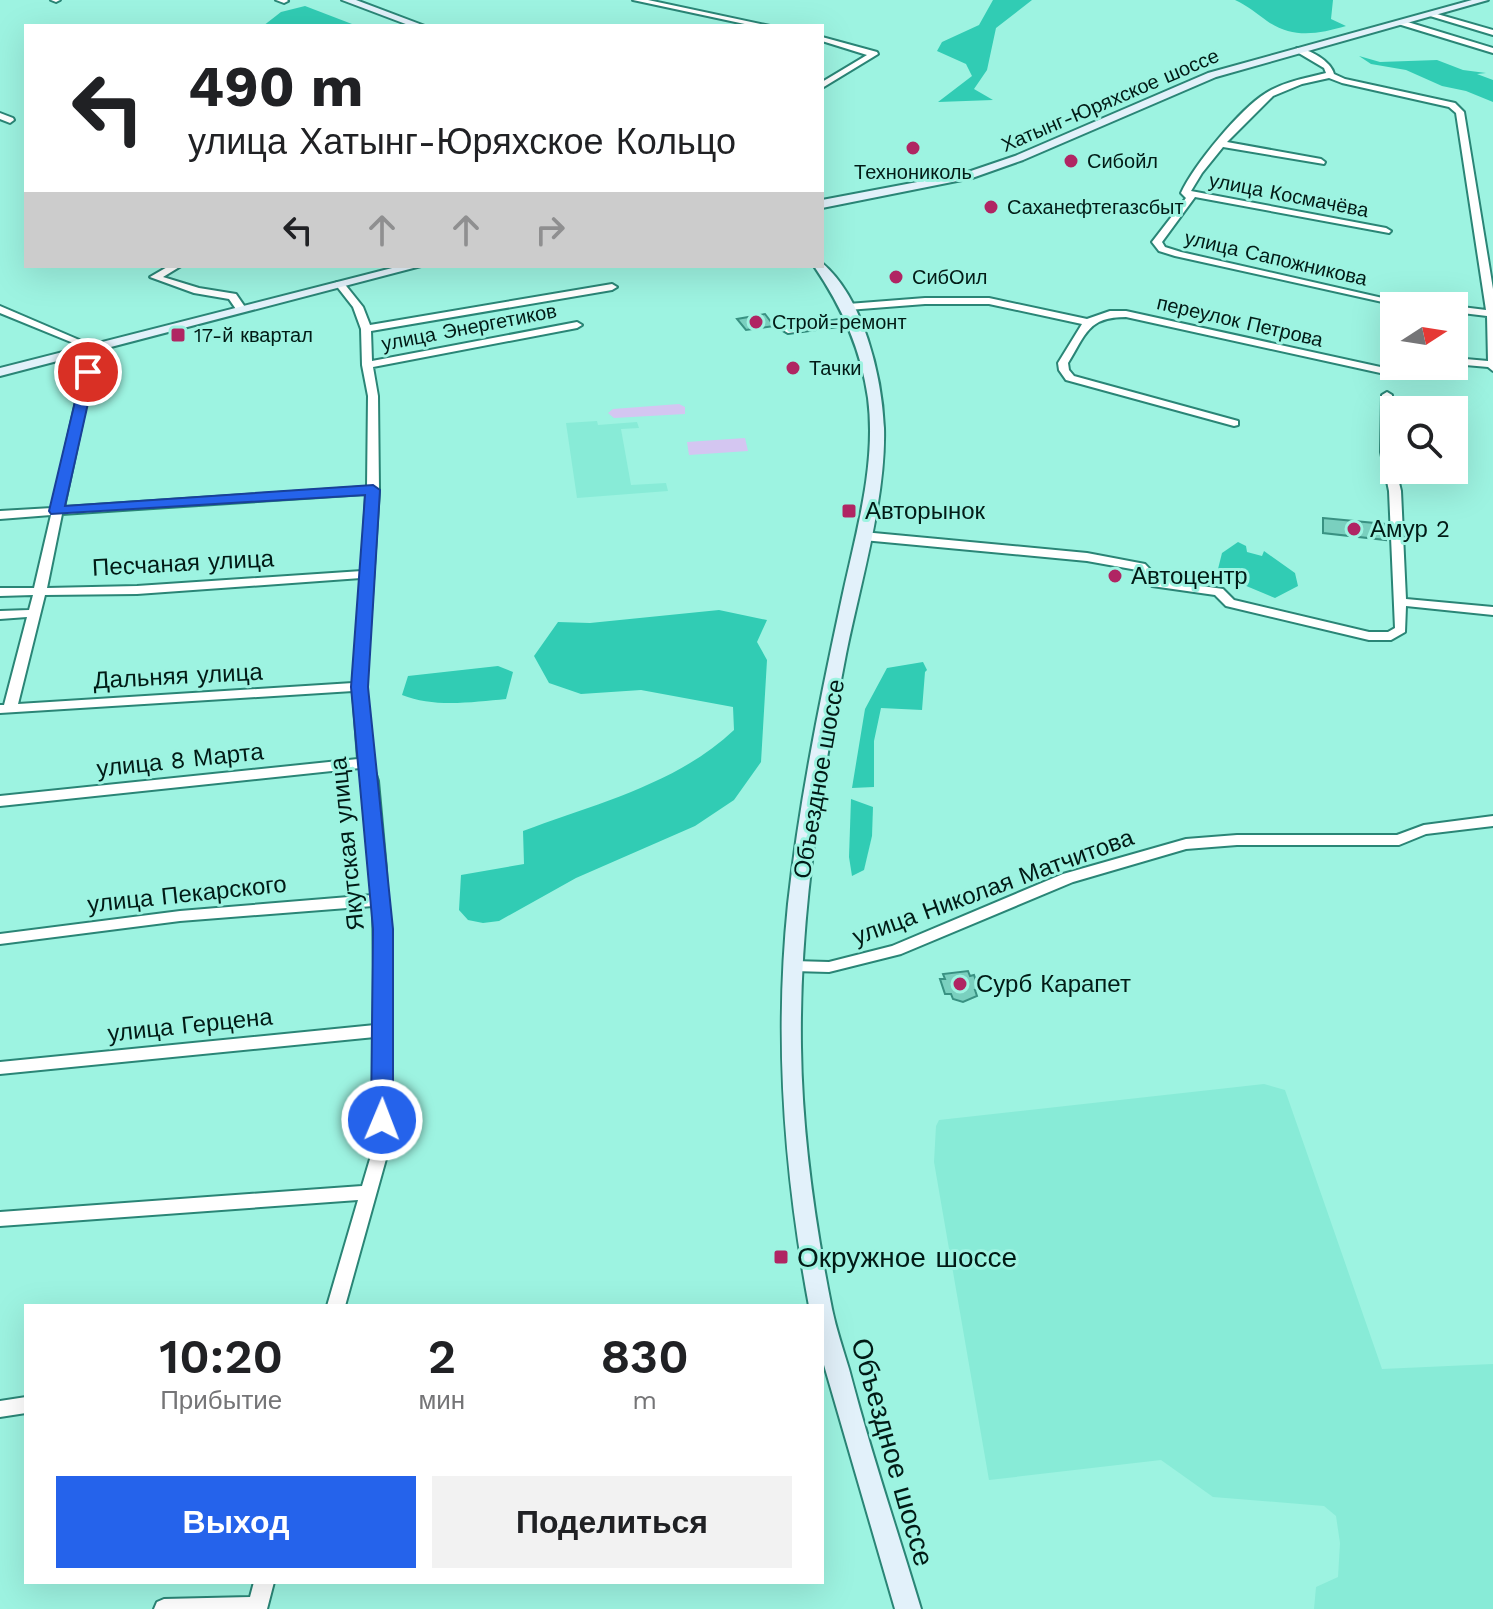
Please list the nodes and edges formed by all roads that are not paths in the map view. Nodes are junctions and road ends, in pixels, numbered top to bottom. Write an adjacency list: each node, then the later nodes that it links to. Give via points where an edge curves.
1 (347, 0): 6 (main road)
2 (637, 0): 7 (street)
3 (1483, 0): 4 (main road, Хатынг-Юряхское шоссе)
4 (1433, 14): 5 (main road, Хатынг-Юряхское шоссе); 8 (street)
5 (1401, 22): 10 (main road, Хатынг-Юряхское шоссе); 11 (street)
6 (414, 24)
7 (756, 24)
8 (1493, 33)
9 (824, 40): 13 (street, via 874,54)
10 (1300, 50): 12 (street, via 1328,67); 17 (main road, Хатынг-Юряхское шоссе, via 1182,85 997,167 945,182)
11 (1493, 51)
12 (1330, 75): 14 (street, via 1267,95); 29 (street, via 1452,105 1460,112)
13 (824, 85)
14 (1223, 144): 15 (street); 16 (street)
15 (1321, 162)
16 (1186, 193): 18 (street, улица Космачёва); 24 (street, улица Сапожникова, via 1191,198 1157,242 1162,249)
17 (824, 203)
18 (1386, 231)
19 (172, 268): 27 (street, via 155,277 232,296)
20 (407, 268): 22 (main road)
21 (821, 268): 25 (main road, Объездное шоссе)
22 (340, 284): 27 (main road); 33 (street, Якутская улица, via 358,307)
23 (612, 287): 33 (street, улица Энергетиков)
24 (1380, 300)
25 (848, 307): 30 (main road, Объездное шоссе); 31 (street, via 989,301)
26 (0, 309): 35 (street)
27 (242, 310): 35 (main road)
28 (1468, 311): 29 (street)
29 (1492, 314): 38 (street)
30 (855, 321): 34 (street); 46 (main road, Объездное шоссе, via 872,371 877,440)
31 (1088, 322): 39 (street, переулок Петрова, via 1126,314); 42 (street, via 1063,363 1070,378)
32 (577, 325): 37 (street, улица Энергетиков)
33 (366, 329): 37 (street, Якутская улица)
34 (788, 330)
35 (93, 348): 40 (main road); 44 (street)
36 (1468, 363): 38 (street)
37 (367, 365): 43 (street, Якутская улица, via 373,396)
38 (1492, 366)
39 (1380, 370)
40 (0, 372)
41 (1387, 395): 50 (street)
42 (1234, 423)
43 (373, 490): 44 (street); 47 (street, Якутская улица)
44 (56, 511): 45 (street); 48 (street)
45 (0, 515)
46 (863, 536): 50 (street, via 1141,567 1156,583 1219,592 1230,603 1369,636 1391,636 1401,629); 61 (main road, Объездное шоссе, via 807,832)
47 (368, 574): 48 (street, Песчаная улица, via 137,590); 54 (street, Якутская улица)
48 (40, 590): 49 (street, Песчаная улица); 52 (street)
49 (0, 592)
50 (1400, 602): 51 (street)
51 (1493, 611)
52 (34, 613): 53 (street); 55 (street)
53 (0, 615)
54 (359, 687): 55 (street, Дальняя улица); 56 (street, Якутская улица)
55 (5, 708)
56 (365, 763): 57 (street, улица 8 Марта); 59 (street, Якутская улица, via 371,781)
57 (0, 801)
58 (1493, 821): 61 (street, улица Николая Матчитова, via 1424,830 1399,840 1186,844 1068,878 896,950 829,967)
59 (380, 900): 60 (street, улица Пекарского, via 180,916); 62 (street, Якутская улица)
60 (0, 939)
61 (793, 966): 67 (main road, Объездное шоссе, via 793,1099 803,1212)
62 (384, 1030): 63 (street, улица Герцена); 64 (street, Якутская улица, via 378,1159)
63 (0, 1068)
64 (367, 1192): 65 (street); 66 (street, Якутская улица)
65 (0, 1219)
66 (337, 1304)
67 (821, 1304)
68 (824, 1320): 74 (main road, Объездное шоссе)
69 (24, 1405): 70 (street)
70 (0, 1409)
71 (264, 1584): 72 (street)
72 (258, 1607): 73 (street)
73 (164, 1609)
74 (908, 1609)

